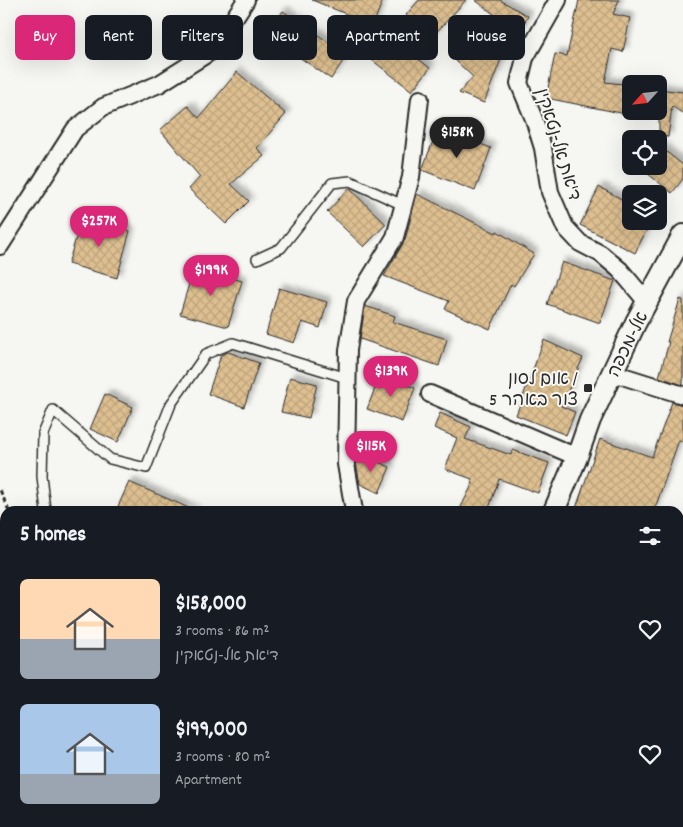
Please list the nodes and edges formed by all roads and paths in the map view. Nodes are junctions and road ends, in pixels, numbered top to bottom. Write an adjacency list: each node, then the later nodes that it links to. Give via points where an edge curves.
1 (246, 0): 6 (street, via 213,50 160,84 103,107 75,129)
2 (558, 0): 8 (street, ד'את אל-נטאקין, via 525,58 519,83 543,148 550,192 565,227 580,243 601,254 620,270)
3 (420, 99): 4 (street, via 411,177)
4 (404, 204): 7 (lane, via 350,181 332,183 281,248); 10 (street, via 394,237 356,301 348,350)
5 (683, 235): 8 (street, אל-מכפה)
6 (0, 246)
7 (257, 259)
8 (647, 302): 9 (street, אל-מכפה)
9 (613, 373): 12 (street); 13 (street, אל-מכפה, via 590,420)
10 (348, 378): 16 (lane, via 233,343 206,354 171,404 146,468 110,459 53,410 43,434); 17 (street, via 346,464)
11 (430, 394): 13 (street)
12 (683, 395)
13 (577, 457): 18 (street, אל-מכפה)
14 (0, 490): 15 (path)
15 (7, 506)
16 (45, 506)
17 (353, 506)
18 (556, 506)

